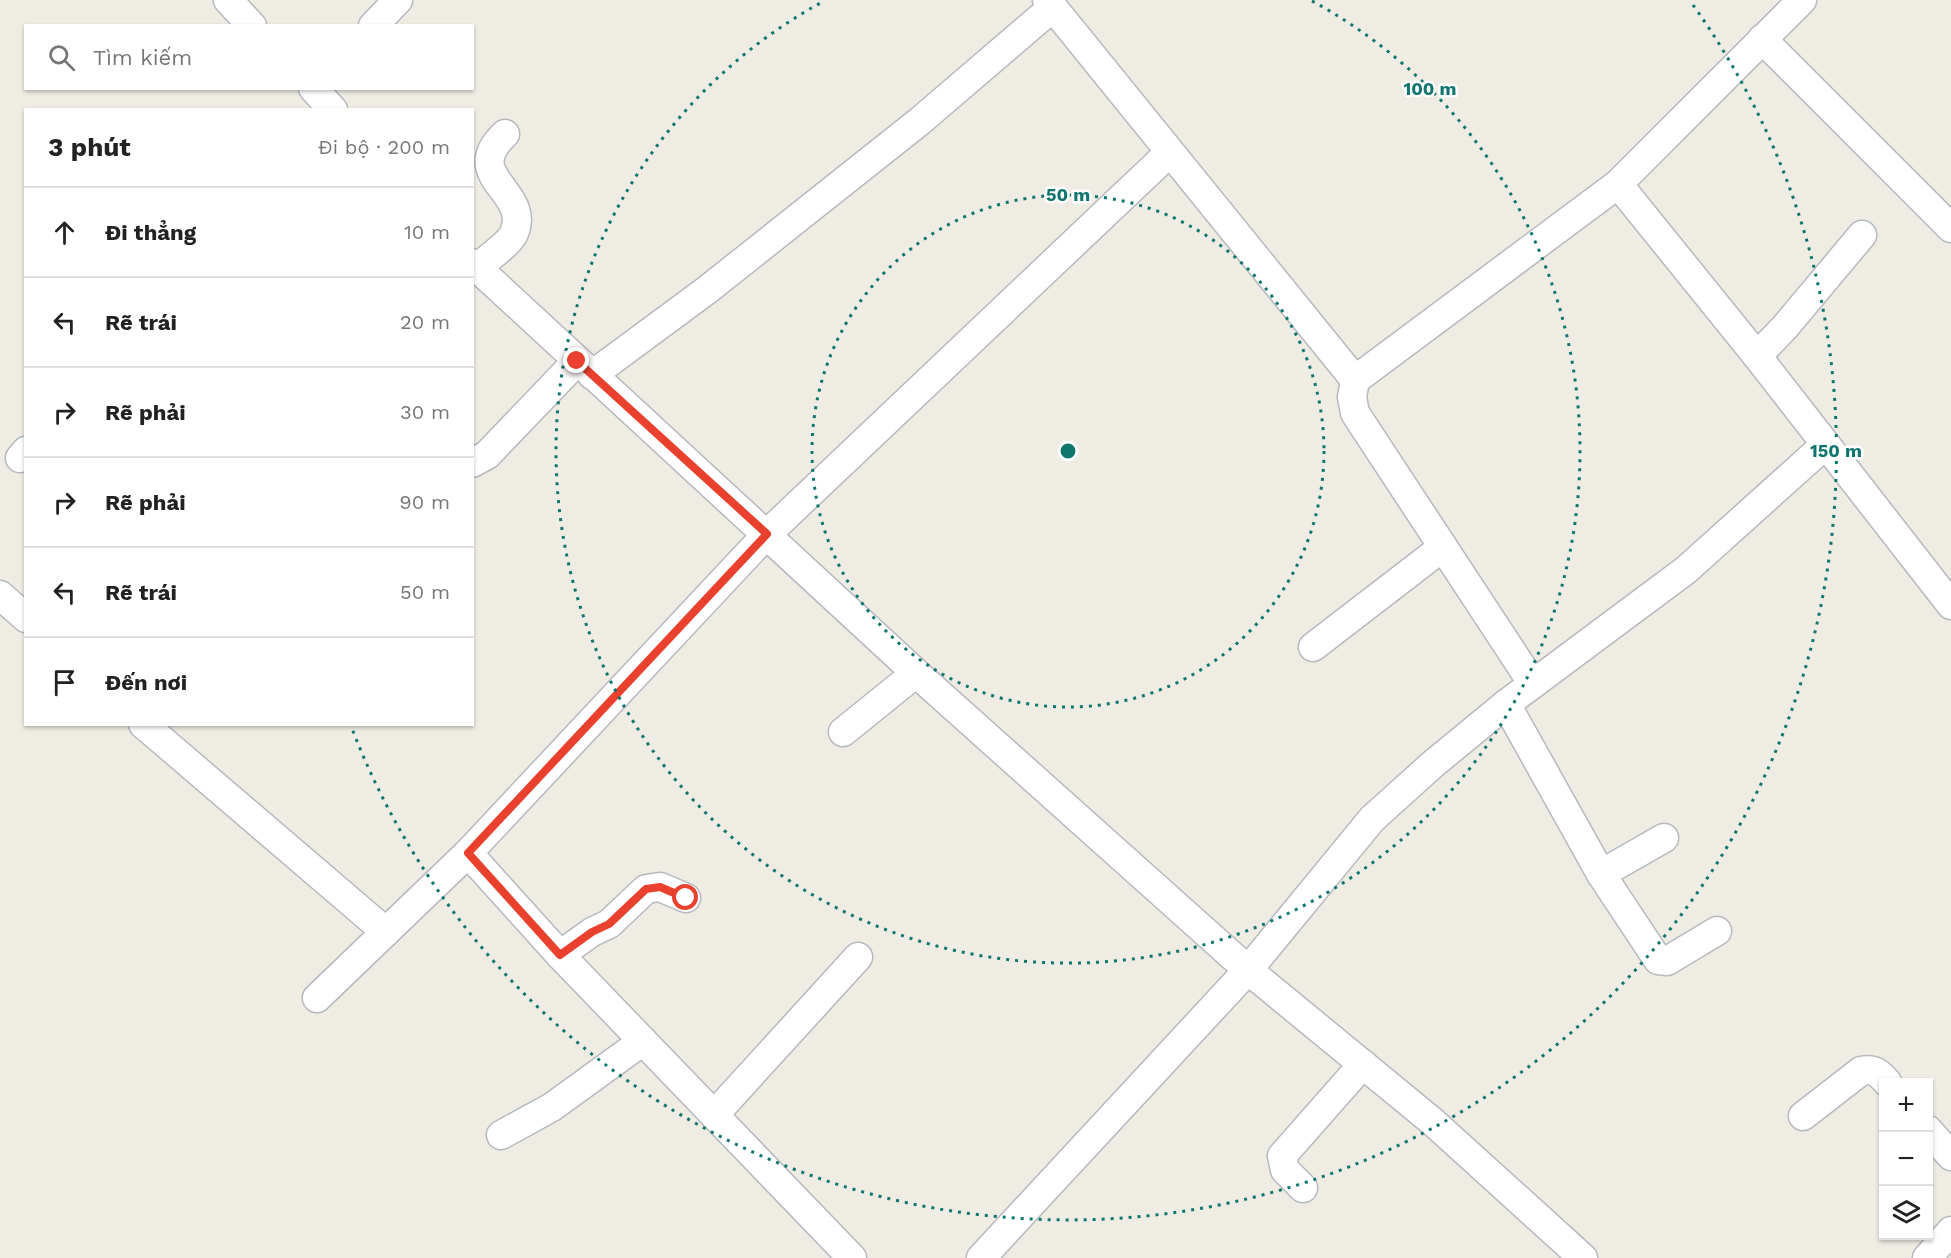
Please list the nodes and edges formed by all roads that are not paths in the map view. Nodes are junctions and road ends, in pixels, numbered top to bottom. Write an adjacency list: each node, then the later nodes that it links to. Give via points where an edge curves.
1 (228, 0): 5 (street)
2 (399, 0): 6 (street)
3 (1802, 0): 7 (street)
4 (1050, 4): 11 (street); 17 (street, via 920,121 707,290)
5 (250, 24)
6 (375, 24)
7 (1762, 39): 12 (street); 13 (street)
8 (315, 90): 9 (street)
9 (331, 108)
10 (505, 134): 15 (street, via 494,144 489,170 515,211 514,235)
11 (1169, 153): 18 (street); 21 (street)
12 (1618, 184): 16 (street); 18 (street)
13 (1951, 228)
14 (1862, 235): 16 (street)
15 (475, 265): 17 (street)
16 (1760, 353): 19 (street)
17 (585, 368): 20 (street, via 487,455); 21 (street)
18 (1355, 380): 22 (street, via 1355,413)
19 (1825, 445): 24 (street); 28 (street, via 1686,570)
20 (474, 462)
21 (767, 534): 27 (street); 33 (street)
22 (1443, 547): 26 (street); 28 (street)
23 (0, 595): 25 (street)
24 (1951, 605)
25 (24, 616)
26 (1313, 646)
27 (916, 673): 31 (street); 40 (street)
28 (1533, 684): 29 (street)
29 (1506, 704): 34 (street); 40 (street, via 1372,819)
30 (145, 726): 37 (street)
31 (843, 732)
32 (1664, 838): 34 (street)
33 (468, 853): 37 (street); 38 (street)
34 (1601, 874): 36 (street, via 1658,960 1667,961)
35 (686, 898): 38 (street, via 660,887 646,889 609,924)
36 (1717, 931)
37 (386, 932): 41 (street)
38 (560, 955): 42 (street)
39 (858, 957): 45 (street)
40 (1248, 970): 43 (street); 53 (street)
41 (316, 998)
42 (643, 1041): 45 (street); 48 (street, via 552,1107)
43 (1363, 1065): 50 (street, via 1282,1156 1285,1170); 54 (street, via 1433,1122)
44 (1882, 1078): 46 (street, via 1876,1071 1861,1071)
45 (714, 1115): 52 (street)
46 (1803, 1116)
47 (1931, 1132): 49 (street)
48 (501, 1136)
49 (1951, 1156)
50 (1303, 1188)
51 (1951, 1231): 55 (street)
52 (852, 1258)
53 (981, 1258)
54 (1583, 1258)
55 (1927, 1258)

